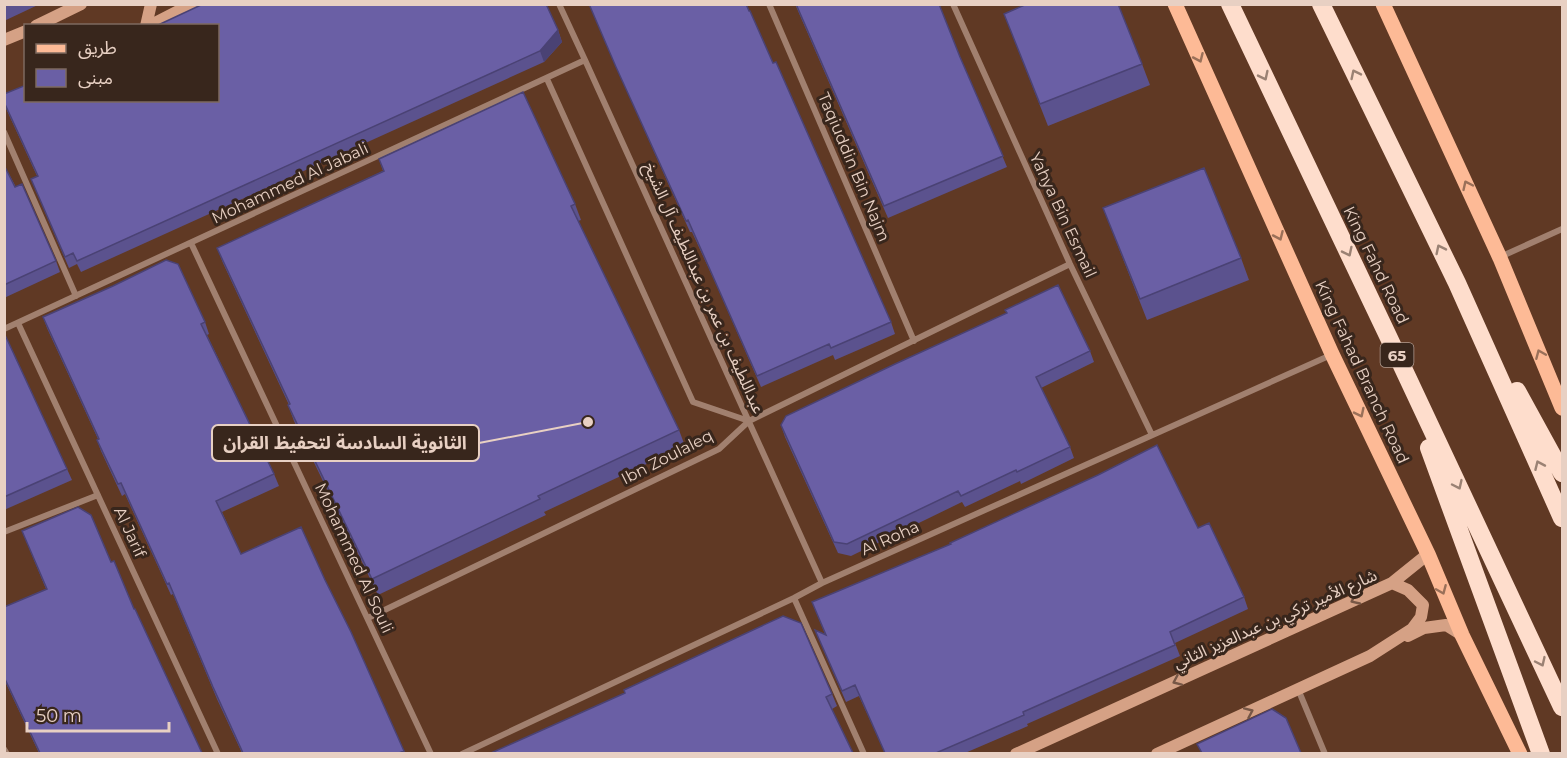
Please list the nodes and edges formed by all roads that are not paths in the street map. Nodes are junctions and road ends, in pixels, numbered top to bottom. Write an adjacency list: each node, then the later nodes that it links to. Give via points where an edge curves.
1 (151, 4): 12 (street)
2 (559, 4): 16 (street, عبداللطيف بن عمر بن عبداللطيف آل الشيخ)
3 (769, 4): 28 (street, Taqiuddin Bin Najm)
4 (952, 4): 22 (street, Yahya Bin Esmail)
5 (1175, 4): 29 (main road, King Fahad Branch Road, one-way to 29)
6 (1230, 4): 27 (highway, King Fahd Road / 65, one-way to 27)
7 (1321, 4): 23 (highway, one-way to 7)
8 (1383, 4): 21 (main road, one-way to 8)
9 (74, 6): 11 (street)
10 (187, 6): 13 (street)
11 (40, 24)
12 (148, 24)
13 (152, 24)
14 (24, 32): 15 (street)
15 (4, 40)
16 (585, 60): 17 (street, Mohammed Al Jabali); 31 (street, عبداللطيف بن عمر بن عبداللطيف آل الشيخ)
17 (547, 79): 20 (street, Mohammed Al Jabali); 31 (street, via 693,402)
18 (4, 132): 24 (street)
19 (1563, 229): 21 (street)
20 (191, 243): 24 (street, Mohammed Al Jabali); 41 (street, Mohammed Al Souli)
21 (1500, 258): 30 (main road, one-way to 21)
22 (1070, 264): 28 (street, Ibn Zoulaleq); 32 (street, Yahya Bin Esmail)
23 (1457, 283): 33 (highway); 35 (highway, one-way to 23)
24 (76, 296): 25 (street, Mohammed Al Jabali)
25 (18, 323): 26 (street, Mohammed Al Jabali); 34 (street, Al Jarif)
26 (4, 328)
27 (1388, 336): 45 (highway, King Fahd Road / 65, one-way to 45); 56 (highway)
28 (914, 341): 31 (street, Ibn Zoulaleq)
29 (1332, 354): 32 (street, Al Roha); 37 (main road, King Fahad Branch Road, one-way to 37)
30 (1563, 408)
31 (749, 421): 38 (street, عبداللطيف بن عمر بن عبداللطيف آل الشيخ); 41 (street, Ibn Zoulaleq, via 718,449)
32 (1152, 435): 38 (street, Al Roha)
33 (1563, 473)
34 (98, 495): 36 (street); 48 (street, Al Jarif)
35 (1563, 518)
36 (4, 532)
37 (1428, 554): 39 (street); 42 (main road, King Fahad Branch Road, one-way to 42)
38 (822, 583): 40 (street, Al Roha)
39 (1392, 583): 43 (street, شارع الأمير تركي بن عبدالعزيز الثاني, via 1408,590 1423,605 1421,617 1412,629); 52 (street, شارع الأمير تركي بن عبدالعزيز الثاني, one-way to 52)
40 (794, 598): 50 (street, Al Roha); 51 (street)
41 (368, 618): 49 (street, Mohammed Al Souli)
42 (1462, 635): 43 (street, via 1446,625 1424,628); 55 (main road, King Fahad Branch Road)
43 (1370, 656): 44 (street, شارع الأمير تركي بن عبدالعزيز الثاني)
44 (1298, 689): 53 (street, شارع الأمير تركي بن عبدالعزيز الثاني, one-way to 44); 54 (street)
45 (1563, 707)
46 (4, 749): 47 (street)
47 (7, 753)
48 (218, 753)
49 (431, 753)
50 (462, 753)
51 (864, 753)
52 (1016, 753)
53 (1157, 753)
54 (1325, 753)
55 (1520, 753)
56 (1541, 753)

